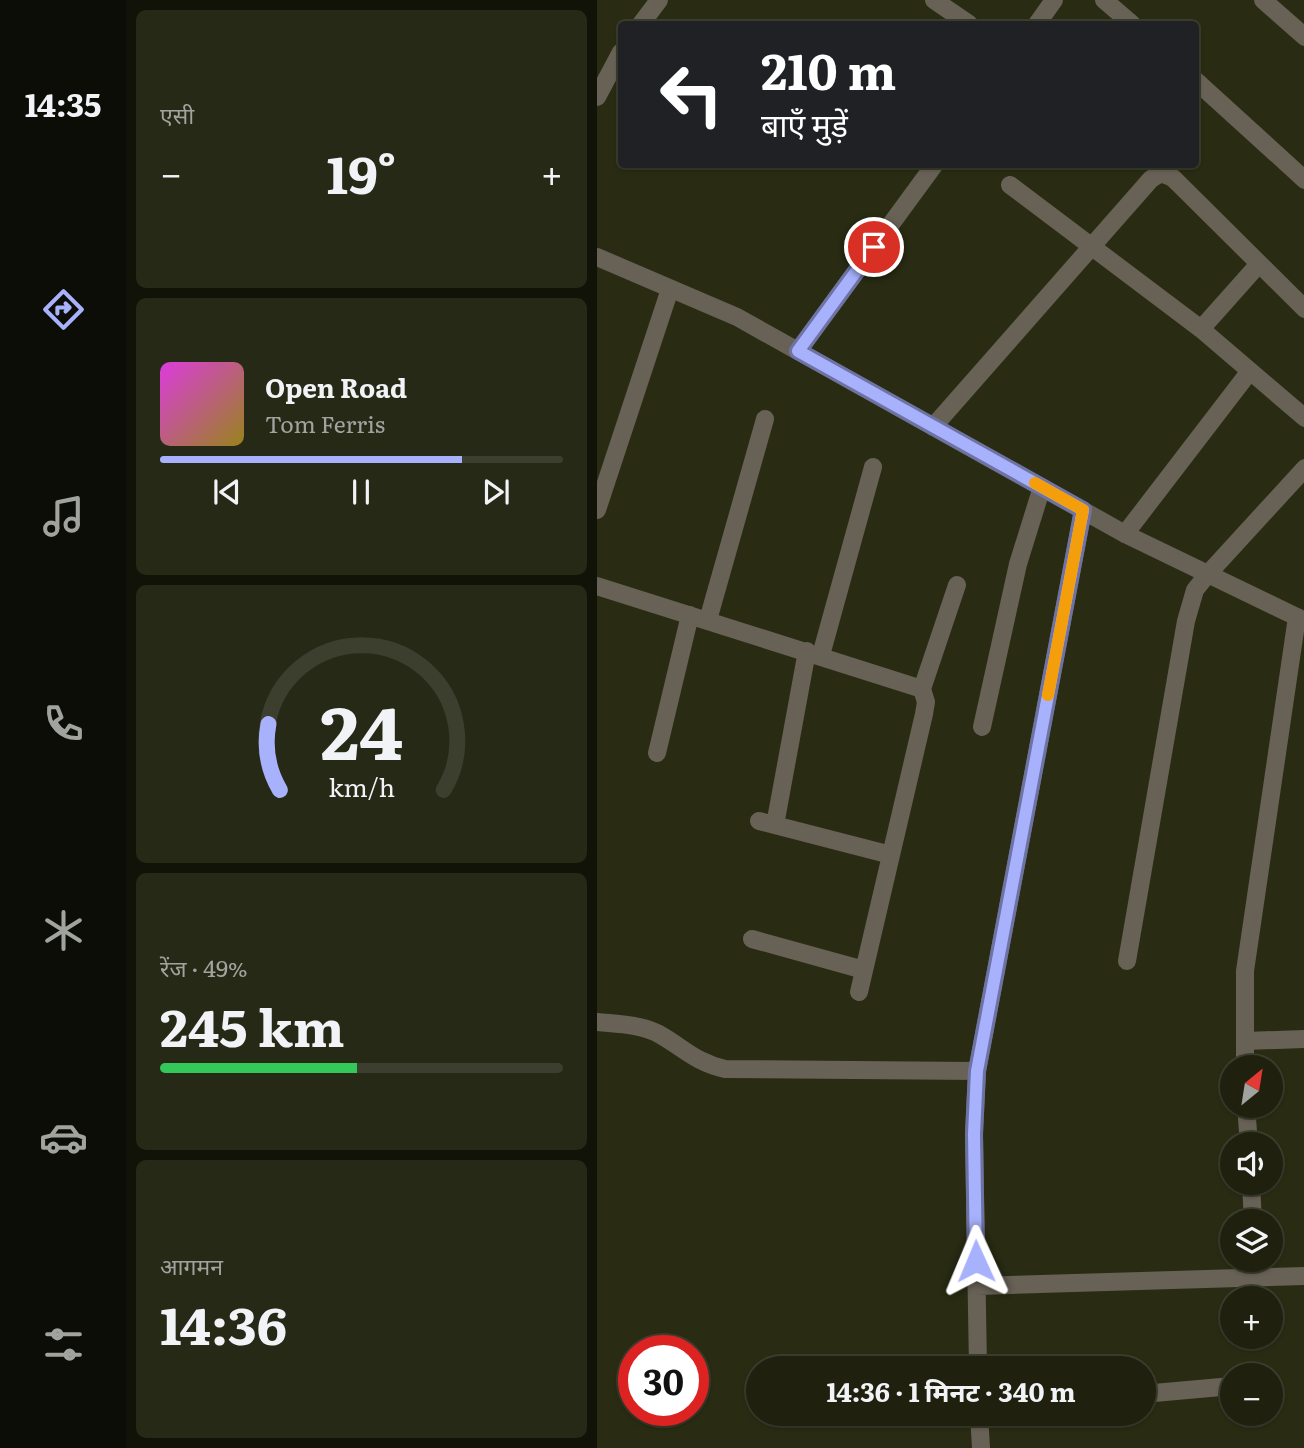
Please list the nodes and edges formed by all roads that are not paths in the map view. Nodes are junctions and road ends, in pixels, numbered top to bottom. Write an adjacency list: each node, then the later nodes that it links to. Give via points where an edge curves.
1 (659, 0): 6 (street)
2 (934, 0): 7 (street)
3 (1054, 0): 8 (street)
4 (1104, 0): 9 (street)
5 (1263, 0): 10 (street)
6 (643, 21)
7 (965, 21)
8 (1039, 21)
9 (1129, 21)
10 (1304, 37)
11 (618, 58): 13 (street)
12 (1199, 83): 15 (street)
13 (597, 97)
14 (932, 168): 23 (street)
15 (1304, 180)
16 (1010, 185): 17 (street)
17 (1093, 247): 19 (street, via 1151,178 1161,173 1173,178); 22 (street); 27 (street)
18 (597, 257): 20 (street)
19 (1258, 265): 21 (street); 22 (street)
20 (670, 289): 23 (street, via 737,317); 31 (street)
21 (1304, 309)
22 (1201, 330): 24 (street)
23 (798, 351): 27 (street)
24 (1250, 371): 25 (street); 33 (street)
25 (1304, 418)
26 (765, 419): 39 (street)
27 (933, 427): 30 (street)
28 (873, 467): 40 (street)
29 (1304, 468): 34 (street)
30 (1041, 487): 32 (street); 42 (street, via 1018,564)
31 (597, 510)
32 (1083, 510): 33 (street); 53 (street)
33 (1125, 534): 34 (street)
34 (1207, 575): 38 (street); 46 (street, via 1195,590 1186,621)
35 (957, 585): 41 (street)
36 (597, 586): 37 (street)
37 (690, 615): 39 (street); 43 (street)
38 (1301, 619): 51 (street, via 1246,971)
39 (708, 620): 40 (street)
40 (814, 653): 41 (street); 44 (street, via 767,823)
41 (922, 689): 44 (street, via 927,702)
42 (982, 727)
43 (657, 753)
44 (891, 855): 47 (street)
45 (752, 939): 47 (street)
46 (1127, 961)
47 (864, 970): 48 (street)
48 (858, 992)
49 (597, 1021): 53 (street, via 657,1033 704,1064 725,1069)
50 (1304, 1039): 51 (street)
51 (1245, 1041): 52 (street)
52 (1245, 1055)
53 (977, 1071): 57 (street)
54 (1220, 1271): 57 (street)
55 (1277, 1272): 56 (street)
56 (1304, 1276)
57 (977, 1286): 58 (street)
58 (978, 1356)
59 (1220, 1387): 60 (street)
60 (1156, 1393)
61 (980, 1426): 62 (street)
62 (981, 1448)

